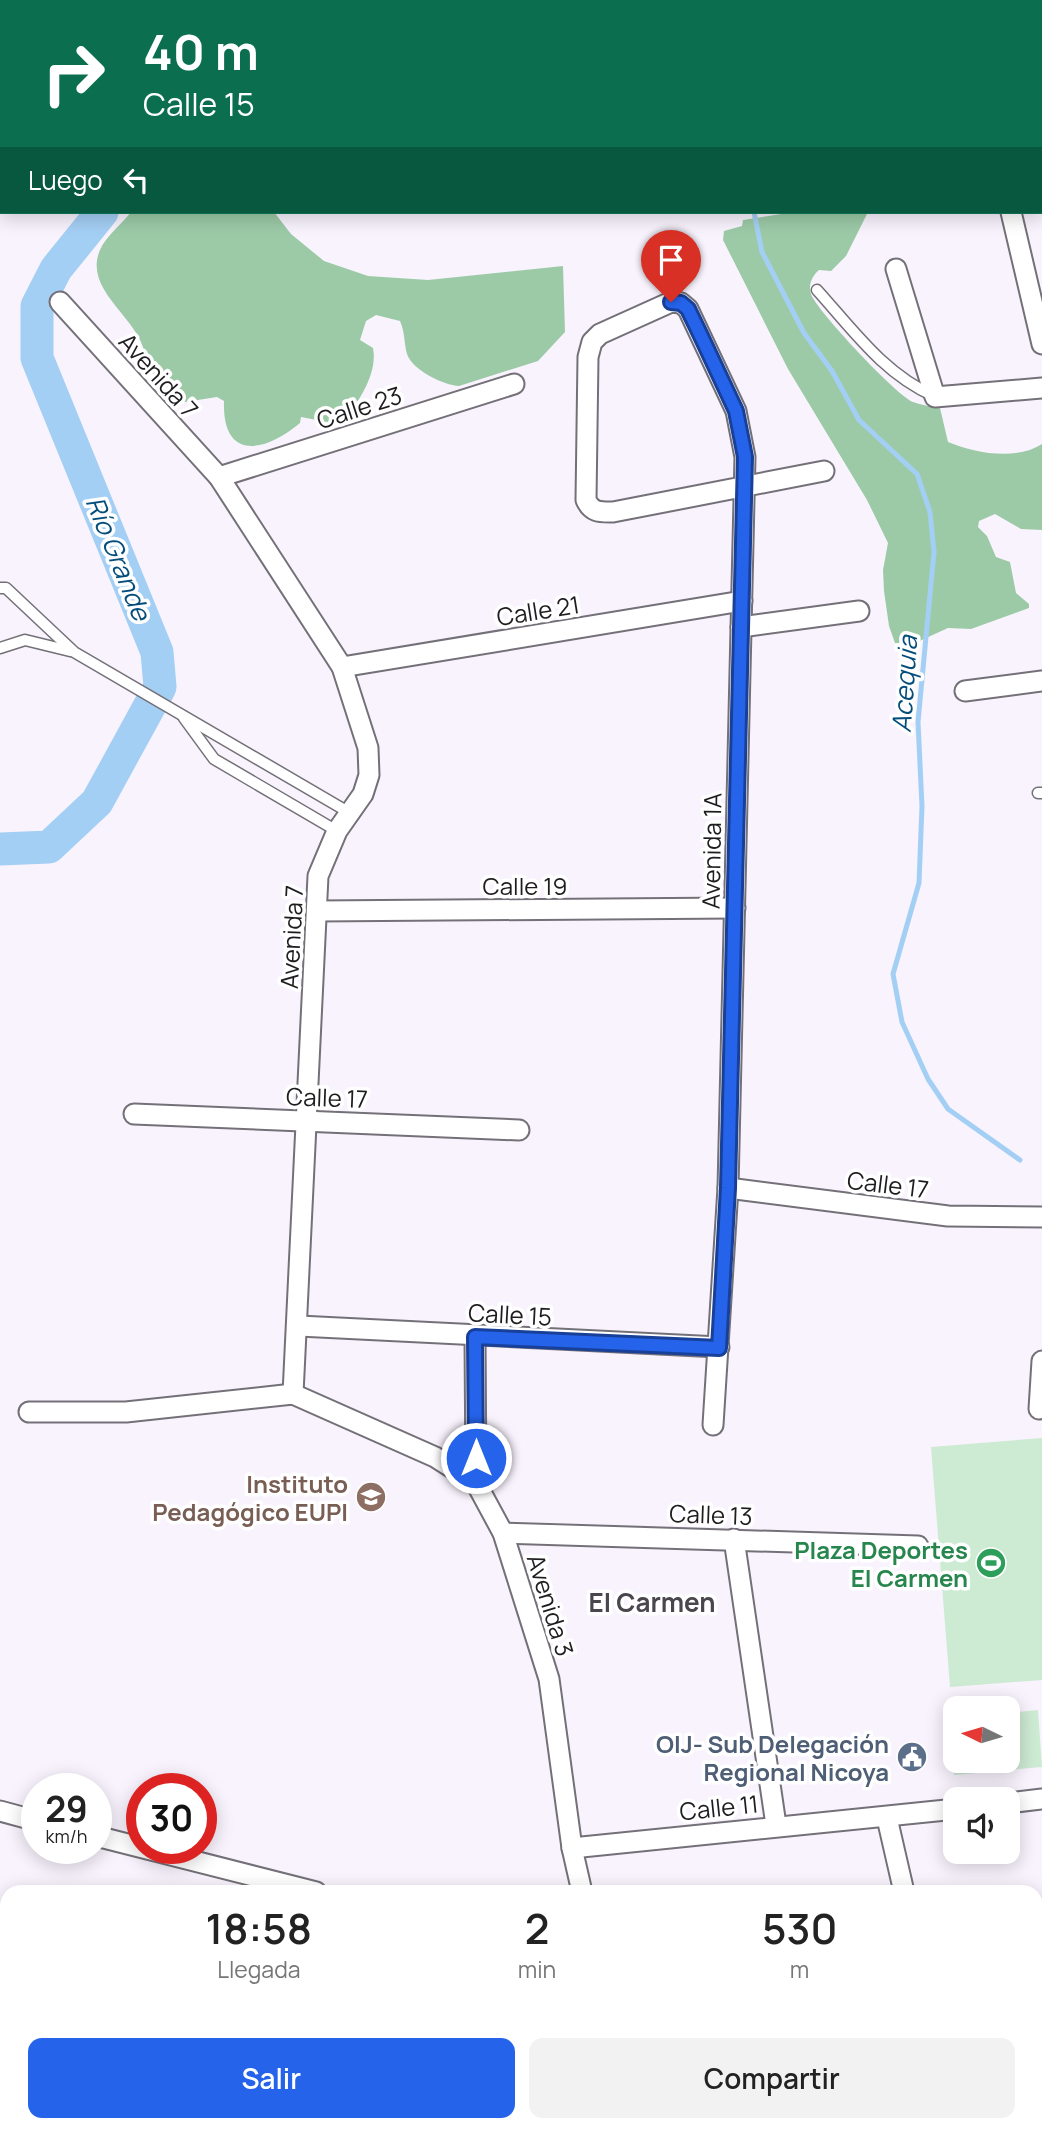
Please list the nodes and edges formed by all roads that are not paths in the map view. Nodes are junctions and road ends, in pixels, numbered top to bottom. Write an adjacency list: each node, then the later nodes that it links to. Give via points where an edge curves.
1 (1011, 214): 5 (street)
2 (896, 269): 8 (street)
3 (817, 290): 8 (lane, via 887,367 910,386)
4 (60, 302): 10 (street, Avenida 7)
5 (1042, 344)
6 (514, 384): 10 (street, Calle 23)
7 (1042, 388): 8 (street)
8 (936, 397)
9 (824, 471): 11 (street)
10 (219, 477): 18 (street, Avenida 7)
11 (744, 487): 11 (street, Avenida 1A, via 745,457 736,411 688,309 671,302 600,334 588,357 586,500 590,508 597,513); 13 (street, Avenida 1A)
12 (0, 587): 17 (lane)
13 (741, 601): 15 (street, Avenida 1A); 18 (street, Calle 21)
14 (859, 611): 15 (street)
15 (741, 627): 24 (street, Avenida 1A)
16 (0, 648): 17 (lane, via 25,640)
17 (74, 652): 21 (lane)
18 (342, 667): 22 (street, Avenida 7, via 368,748 369,775)
19 (1042, 681): 20 (street)
20 (965, 691)
21 (182, 715): 22 (lane); 23 (lane, via 214,759)
22 (350, 813): 23 (street, Avenida 7)
23 (337, 831): 25 (street, Avenida 7, via 318,876)
24 (734, 908): 25 (street, Calle 19); 29 (street, Avenida 1A)
25 (317, 911): 27 (street, Avenida 7)
26 (134, 1114): 27 (street, Calle 17)
27 (306, 1121): 28 (street, Calle 17); 31 (street, Avenida 7)
28 (519, 1130)
29 (728, 1188): 30 (street, Calle 17, via 948,1216); 33 (street, Avenida 1A)
30 (1042, 1217)
31 (299, 1326): 32 (street, Calle 15); 35 (street, Avenida 7)
32 (475, 1337): 33 (street, Calle 15); 39 (street, Avenida 3)
33 (719, 1348): 38 (street, Avenida 1A)
34 (1042, 1361): 36 (street)
35 (293, 1394): 37 (street, via 126,1412); 39 (street, via 435,1457)
36 (1039, 1409)
37 (29, 1412)
38 (713, 1424)
39 (476, 1482): 40 (street, Avenida 3)
40 (503, 1533): 41 (street, Calle 13); 51 (street, Avenida 3, via 548,1679)
41 (734, 1539): 42 (street, Calle 13); 49 (street)
42 (918, 1546)
43 (1042, 1799): 44 (street)
44 (1020, 1802)
45 (0, 1811): 47 (street)
46 (943, 1812): 48 (street, Calle 11)
47 (21, 1817)
48 (887, 1818): 49 (street, Calle 11); 54 (street)
49 (776, 1825): 51 (street, Calle 11)
50 (112, 1840): 52 (street)
51 (572, 1848): 53 (street, Avenida 3)
52 (275, 1885)
53 (580, 1885)
54 (902, 1885)

